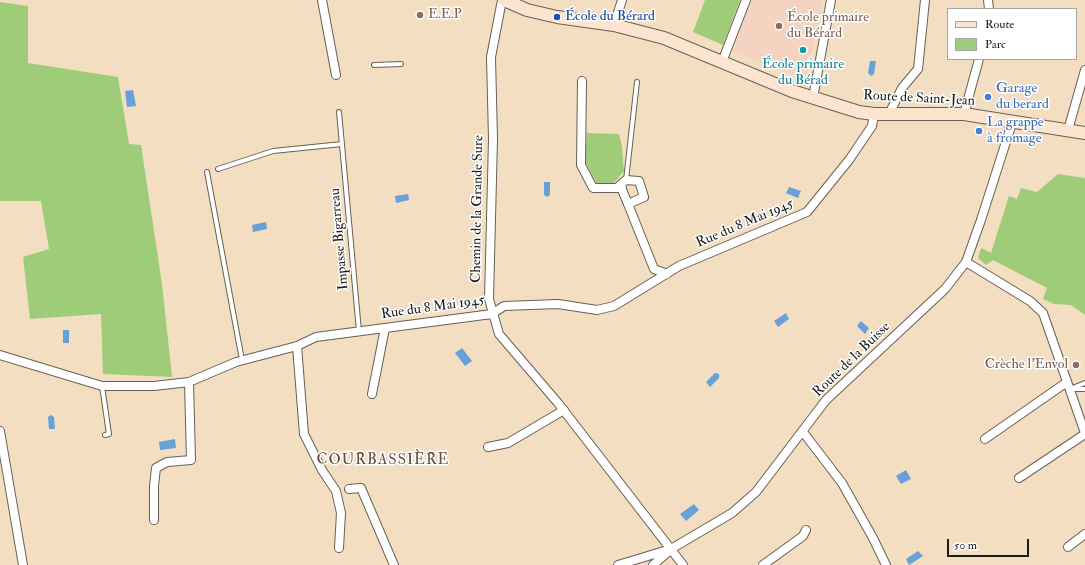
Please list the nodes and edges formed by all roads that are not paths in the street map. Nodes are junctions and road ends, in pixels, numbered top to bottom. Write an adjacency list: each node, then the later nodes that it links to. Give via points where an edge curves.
1 (322, 0): 13 (street)
2 (503, 0): 7 (main road, Route de Saint-Jean, via 527,10); 34 (street, Chemin de la Grande Sure, via 491,57 489,299)
3 (622, 0): 7 (street)
4 (746, 0): 9 (street)
5 (831, 0): 16 (street)
6 (925, 0): 18 (street, via 918,69 902,88)
7 (614, 26): 9 (main road, Route de Saint-Jean, via 664,38)
8 (979, 60): 20 (street)
9 (722, 62): 16 (main road, Route de Saint-Jean)
10 (402, 64): 11 (lane)
11 (374, 65)
12 (1085, 70): 22 (street)
13 (336, 75)
14 (582, 81): 28 (street, via 581,165 593,188)
15 (637, 82): 27 (lane)
16 (813, 98): 19 (main road, Route de Saint-Jean)
17 (339, 112): 24 (lane, Impasse Bigarreau)
18 (890, 112): 19 (main road, Route de Saint-Jean); 20 (main road, Route de Saint-Jean)
19 (874, 114): 32 (street, Rue du 8 Mai 1945, via 872,126 849,160 807,212 679,266)
20 (964, 114): 21 (main road, Route de Saint-Jean)
21 (1012, 123): 22 (main road, Route de Saint-Jean); 30 (street, Route de la Buisse)
22 (1068, 130): 23 (main road, Route de Saint-Jean)
23 (1085, 133)
24 (342, 144): 25 (lane, via 273,151); 36 (lane, Impasse Bigarreau)
25 (218, 169)
26 (207, 172): 39 (lane)
27 (626, 180): 28 (street, via 620,185); 29 (street, via 639,181 644,197)
28 (622, 188): 29 (street)
29 (628, 204): 31 (street)
30 (966, 262): 43 (street, via 1030,301 1043,313); 48 (street, Route de la Buisse, via 926,308 826,400)
31 (654, 269): 32 (street); 33 (street)
32 (667, 274): 33 (street, Rue du 8 Mai 1945)
33 (649, 285): 34 (street, Rue du 8 Mai 1945, via 614,306 597,310 558,304 504,306)
34 (492, 314): 35 (street, Rue du 8 Mai 1945); 46 (street, Chemin de la Grande Sure, via 499,334)
35 (385, 328): 36 (street, Rue du 8 Mai 1945); 45 (street)
36 (360, 332): 37 (street, Rue du 8 Mai 1945, via 316,338)
37 (297, 346): 39 (street, Rue du 8 Mai 1945); 59 (street, via 304,434 336,491 341,513)
38 (0, 355): 42 (street, Rue du 8 Mai 1945)
39 (242, 361): 40 (street, Rue du 8 Mai 1945)
40 (189, 382): 42 (street, Rue du 8 Mai 1945, via 154,386); 55 (street, via 191,460 167,462 156,468)
41 (1085, 383): 43 (lane)
42 (102, 386): 50 (lane, via 108,434)
43 (1068, 386): 44 (lane); 49 (street); 51 (street)
44 (1085, 389)
45 (372, 394)
46 (564, 410): 52 (street, via 508,443); 60 (street, Chemin de la Grande Sure)
47 (0, 431): 61 (street)
48 (803, 432): 60 (street, Route de la Buisse, via 756,492 732,513); 67 (street, via 842,483)
49 (1085, 434): 53 (street)
50 (105, 435)
51 (985, 439)
52 (488, 447)
53 (1019, 478)
54 (349, 489): 62 (street, via 361,488)
55 (154, 520)
56 (806, 530): 66 (street, via 803,536)
57 (1085, 534): 58 (street)
58 (1068, 547)
59 (339, 548)
60 (671, 549): 63 (street, Route de la Buisse); 64 (street); 65 (street, Chemin de la Grande Sure)
61 (23, 565)
62 (394, 565)
63 (618, 565)
64 (653, 565)
65 (683, 565)
66 (763, 565)
67 (886, 565)

